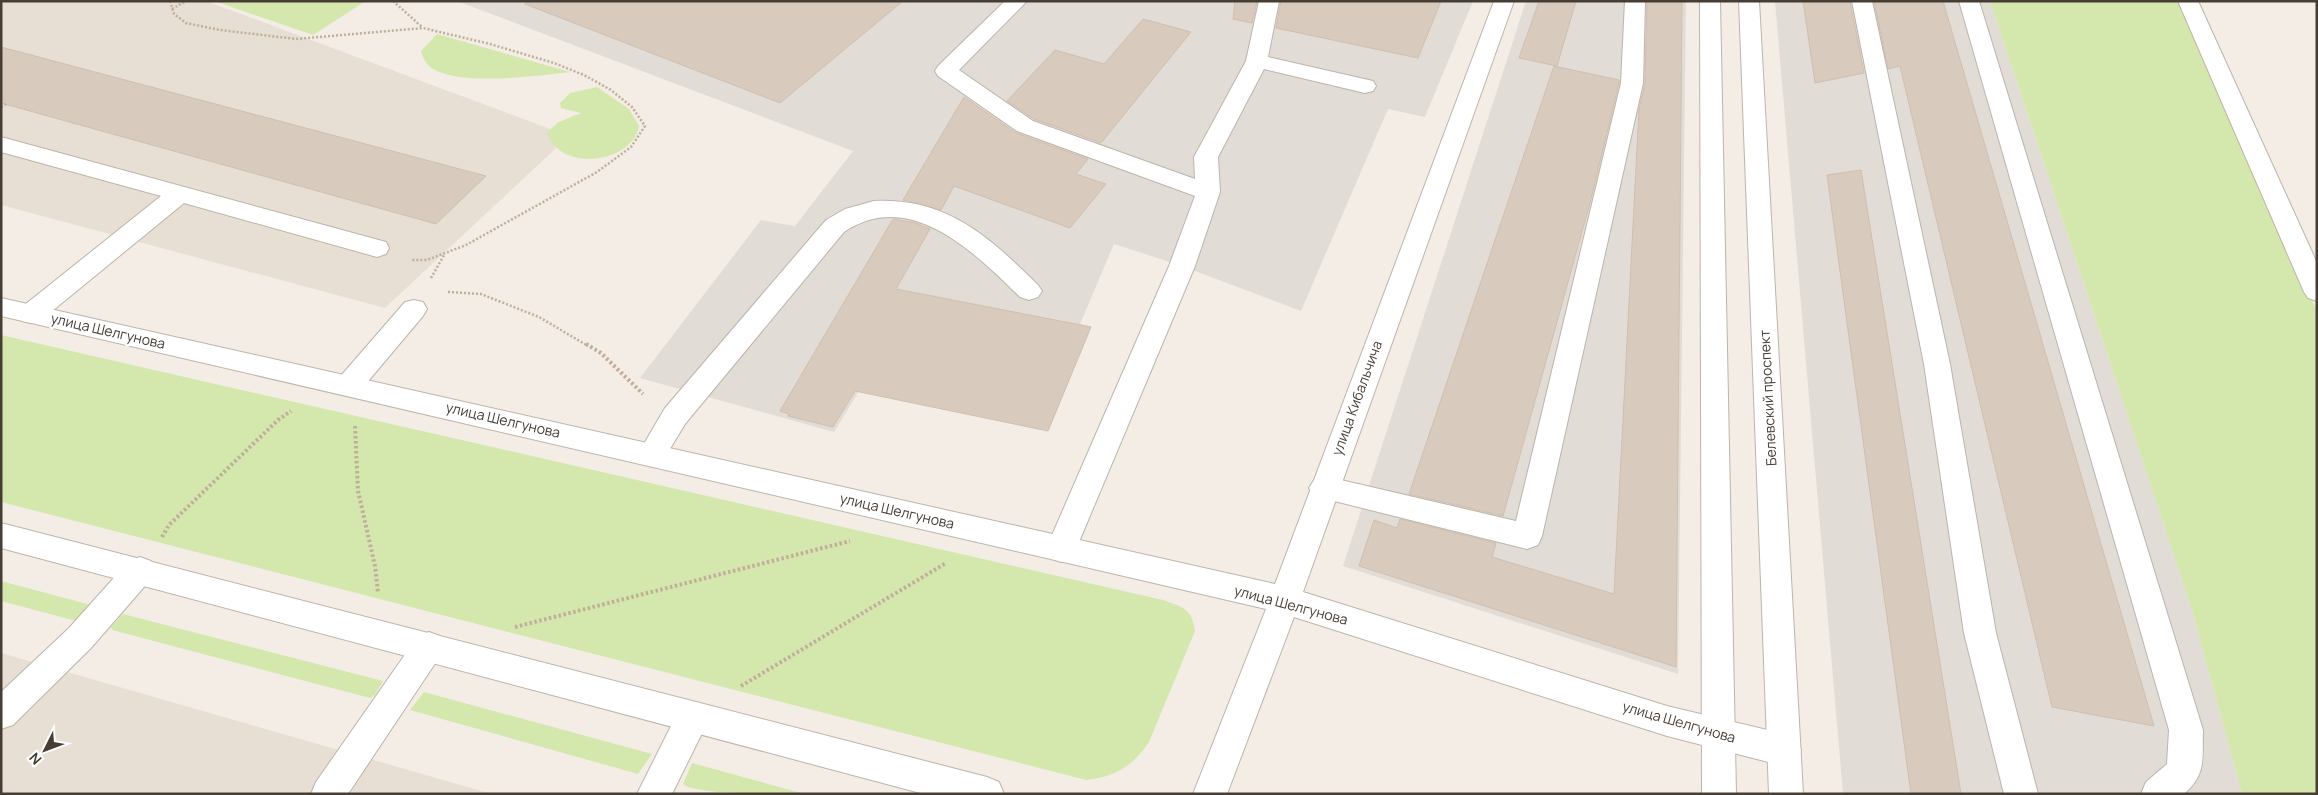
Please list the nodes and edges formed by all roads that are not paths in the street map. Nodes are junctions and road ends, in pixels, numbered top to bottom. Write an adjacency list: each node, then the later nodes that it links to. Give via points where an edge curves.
1 (1017, 1): 13 (street, via 946,71 1025,126)
2 (1270, 1): 10 (street)
3 (1504, 1): 23 (street, улица Кибальчича)
4 (1635, 1): 23 (street, via 1632,83 1527,536)
5 (1710, 1): 31 (street)
6 (1749, 1): 32 (street, Белевский проспект)
7 (1862, 1): 39 (street, via 1937,364 1980,633)
8 (1969, 1): 40 (street, via 2186,730 2184,772)
9 (2188, 1): 17 (street)
10 (1257, 61): 11 (street); 13 (street, via 1206,158)
11 (1365, 86)
12 (1, 144): 14 (street)
13 (1208, 192): 25 (street, via 1182,266)
14 (180, 193): 15 (street); 20 (street)
15 (377, 248)
16 (1029, 291): 22 (street, via 966,233 940,221 876,209 853,214 835,226 675,416)
17 (2317, 292)
18 (1, 307): 20 (street, улица Шелгунова)
19 (414, 309): 21 (street)
20 (31, 314): 21 (street, улица Шелгунова)
21 (341, 384): 22 (street, улица Шелгунова)
22 (652, 454): 25 (street, улица Шелгунова)
23 (1324, 488): 27 (street, улица Кибальчича)
24 (1, 535): 26 (street)
25 (1061, 549): 27 (street, улица Шелгунова)
26 (140, 570): 28 (street); 29 (street, via 80,638)
27 (1285, 600): 31 (street, улица Шелгунова, via 1667,721); 36 (street, улица Кибальчича)
28 (429, 646): 30 (street); 33 (street)
29 (1, 714)
30 (693, 717): 34 (street); 35 (street)
31 (1718, 734): 32 (street, улица Шелгунова); 37 (street)
32 (1784, 750): 38 (street, Белевский проспект)
33 (328, 794)
34 (654, 794)
35 (986, 794)
36 (1210, 794)
37 (1719, 794)
38 (1786, 794)
39 (2021, 794)
40 (2158, 794)

